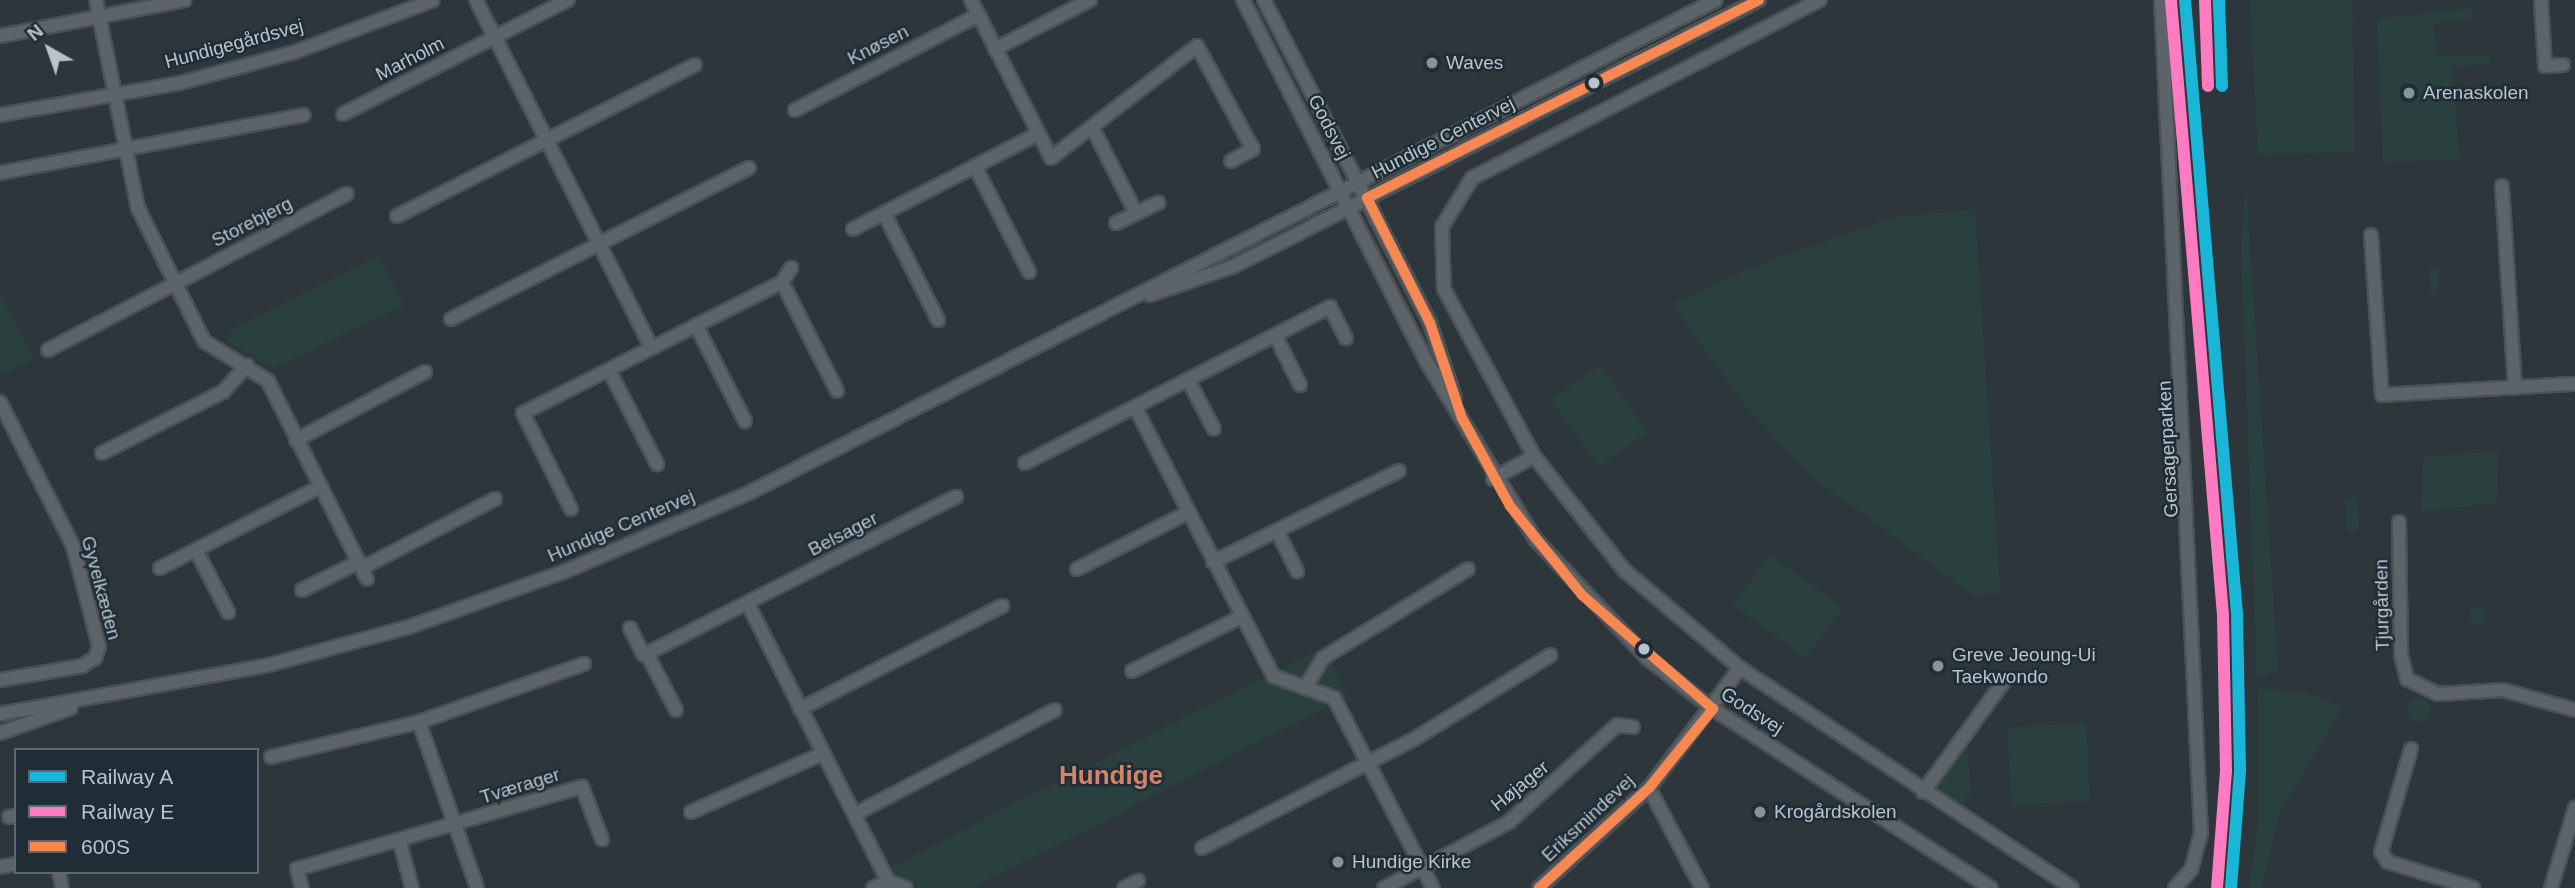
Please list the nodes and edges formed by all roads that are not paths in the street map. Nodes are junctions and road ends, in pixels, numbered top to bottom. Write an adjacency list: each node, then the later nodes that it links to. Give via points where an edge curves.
1 (96, 0): 16 (street)
2 (185, 0): 16 (street)
3 (433, 0): 22 (street, Hundigegårdsvej, via 295,52)
4 (476, 0): 18 (street)
5 (568, 0): 18 (street, Marholm)
6 (971, 0): 15 (street)
7 (1090, 0): 19 (street)
8 (1243, 0): 39 (street, Godsvej)
9 (1264, 0): 36 (street, Godsvej)
10 (1716, 0): 36 (street, Hundige Centervej)
11 (1759, 0): 41 (street, Hundige Centervej)
12 (1819, 0): 78 (street, via 1485,169 1458,193 1438,246 1444,289)
13 (2161, 0): 149 (street, Gersagerparken, via 2201,833 2191,870)
14 (2541, 0): 21 (street, via 2545,66)
15 (978, 15): 19 (street); 23 (street, Knøsen)
16 (98, 17): 17 (street); 22 (street)
17 (0, 36)
18 (495, 37): 24 (street, Marholm); 29 (street)
19 (995, 48): 28 (street)
20 (695, 65): 29 (street)
21 (2563, 65)
22 (114, 94): 25 (street, Hundigegårdsvej); 30 (street)
23 (796, 110)
24 (343, 114)
25 (0, 116)
26 (304, 116): 30 (street)
27 (1092, 127): 28 (street, via 1051,158); 31 (street, via 1198,39 1253,149); 45 (street)
28 (1038, 134): 32 (street)
29 (547, 141): 46 (street); 50 (street)
30 (124, 150): 34 (street); 54 (street, via 138,208)
31 (1231, 161)
32 (975, 166): 44 (street); 52 (street)
33 (749, 168): 50 (street)
34 (14, 170): 35 (street); 37 (street)
35 (0, 173)
36 (1358, 181): 39 (street, Hundige Centervej); 41 (street, Godsvej)
37 (17, 185)
38 (2502, 186): 69 (street)
39 (1340, 191): 43 (street, Godsvej); 55 (street, Hundige Centervej)
40 (347, 194): 54 (street, Storebjerg)
41 (1367, 198): 43 (street, Hundige Centervej); 73 (street, Godsvej, via 1430,323)
42 (1157, 203): 45 (street)
43 (1349, 208): 55 (street, Hundige Centervej, via 1179,290); 73 (street, Godsvej)
44 (884, 213): 48 (street); 57 (street)
45 (1136, 213): 47 (street)
46 (397, 216)
47 (1116, 223)
48 (853, 229)
49 (2371, 235): 69 (street, via 2382,395)
50 (599, 244): 56 (street); 61 (street)
51 (791, 268): 53 (street)
52 (1029, 272)
53 (782, 282): 58 (street); 70 (street)
54 (175, 283): 62 (street, Storebjerg); 63 (street, via 204,341)
55 (1139, 297): 111 (street, Hundige Centervej, via 748,493 566,571 409,627 270,665)
56 (451, 319)
57 (938, 320)
58 (696, 326): 61 (street); 74 (street)
59 (1275, 335): 60 (street, via 1329,307); 66 (street); 68 (street)
60 (1346, 338)
61 (652, 348): 64 (street)
62 (48, 350)
63 (247, 365): 76 (street, via 268,381); 77 (street, via 223,392)
64 (609, 370): 80 (street); 86 (street, via 516,413)
65 (425, 372): 76 (street)
66 (1188, 380): 72 (street); 75 (street)
67 (2575, 384): 69 (street)
68 (1300, 385)
69 (2515, 388)
70 (837, 391)
71 (0, 402): 108 (street, Gyvelkæden, via 73,546 99,646 95,658 82,666)
72 (1135, 407): 79 (street); 87 (street)
73 (1462, 418): 82 (street, Godsvej)
74 (745, 421)
75 (1214, 429)
76 (296, 439): 83 (street)
77 (102, 453)
78 (1534, 456): 82 (street); 106 (street, via 1624,570)
79 (1025, 463)
80 (657, 464)
81 (1399, 471): 89 (street)
82 (1493, 479): 113 (street, Godsvej, via 1582,595)
83 (320, 487): 90 (street); 95 (street)
84 (956, 497): 98 (street, Belsager)
85 (495, 499): 95 (street)
86 (571, 509)
87 (1189, 513): 91 (street); 93 (street)
88 (2399, 522): 116 (street, Tjurgården, via 2401,655 2407,679 2438,694 2503,690)
89 (1277, 531): 91 (street); 96 (street)
90 (196, 550): 92 (street); 100 (street)
91 (1213, 562): 101 (street)
92 (160, 568)
93 (1077, 569)
94 (1468, 569): 110 (street, via 1323,658)
95 (362, 570): 97 (street)
96 (1297, 571)
97 (302, 590)
98 (748, 604): 103 (street, Belsager); 112 (street)
99 (1002, 606): 112 (street)
100 (228, 612)
101 (1241, 617): 107 (street); 110 (street, via 1273,676)
102 (630, 628): 103 (street)
103 (647, 654): 114 (street)
104 (1551, 655): 124 (street)
105 (584, 664): 118 (street)
106 (1740, 668): 113 (street); 126 (street)
107 (1132, 671)
108 (0, 680)
109 (2005, 680): 126 (street)
110 (1305, 688): 124 (street, via 1334,698)
111 (85, 702): 117 (street, Hundige Centervej); 120 (street, Hundige Centervej)
112 (800, 709): 122 (street)
113 (1713, 709): 125 (street, Eriksmindevej); 147 (street, Godsvej)
114 (676, 710)
115 (1055, 710): 129 (street)
116 (2575, 710)
117 (0, 714)
118 (419, 722): 123 (street); 130 (street)
119 (1633, 727): 134 (street, Højager, via 1617,725 1509,822)
120 (0, 733)
121 (2411, 749): 150 (street, via 2381,852 2388,862)
122 (822, 754): 128 (street); 129 (street)
123 (271, 757)
124 (1369, 763): 133 (street); 134 (street)
125 (1649, 788): 145 (street, Eriksmindevej); 146 (street)
126 (1923, 792): 148 (street)
127 (2575, 808): 151 (street)
128 (691, 812)
129 (855, 814): 135 (street)
130 (455, 827): 131 (street, Tværager, via 582,787); 132 (street, Tværager); 139 (street)
131 (601, 839)
132 (400, 842): 137 (street, Tværager, via 297,869); 138 (street)
133 (1202, 848)
134 (1422, 868): 143 (street, Højager); 144 (street)
135 (888, 881): 140 (street); 141 (street)
136 (1138, 881): 142 (street)
137 (302, 888)
138 (412, 888)
139 (477, 888)
140 (873, 888)
141 (906, 888)
142 (1124, 888)
143 (1384, 888)
144 (1433, 888)
145 (1539, 888)
146 (1702, 888)
147 (1991, 888)
148 (2072, 888)
149 (2175, 888)
150 (2473, 888)
151 (2551, 888)

